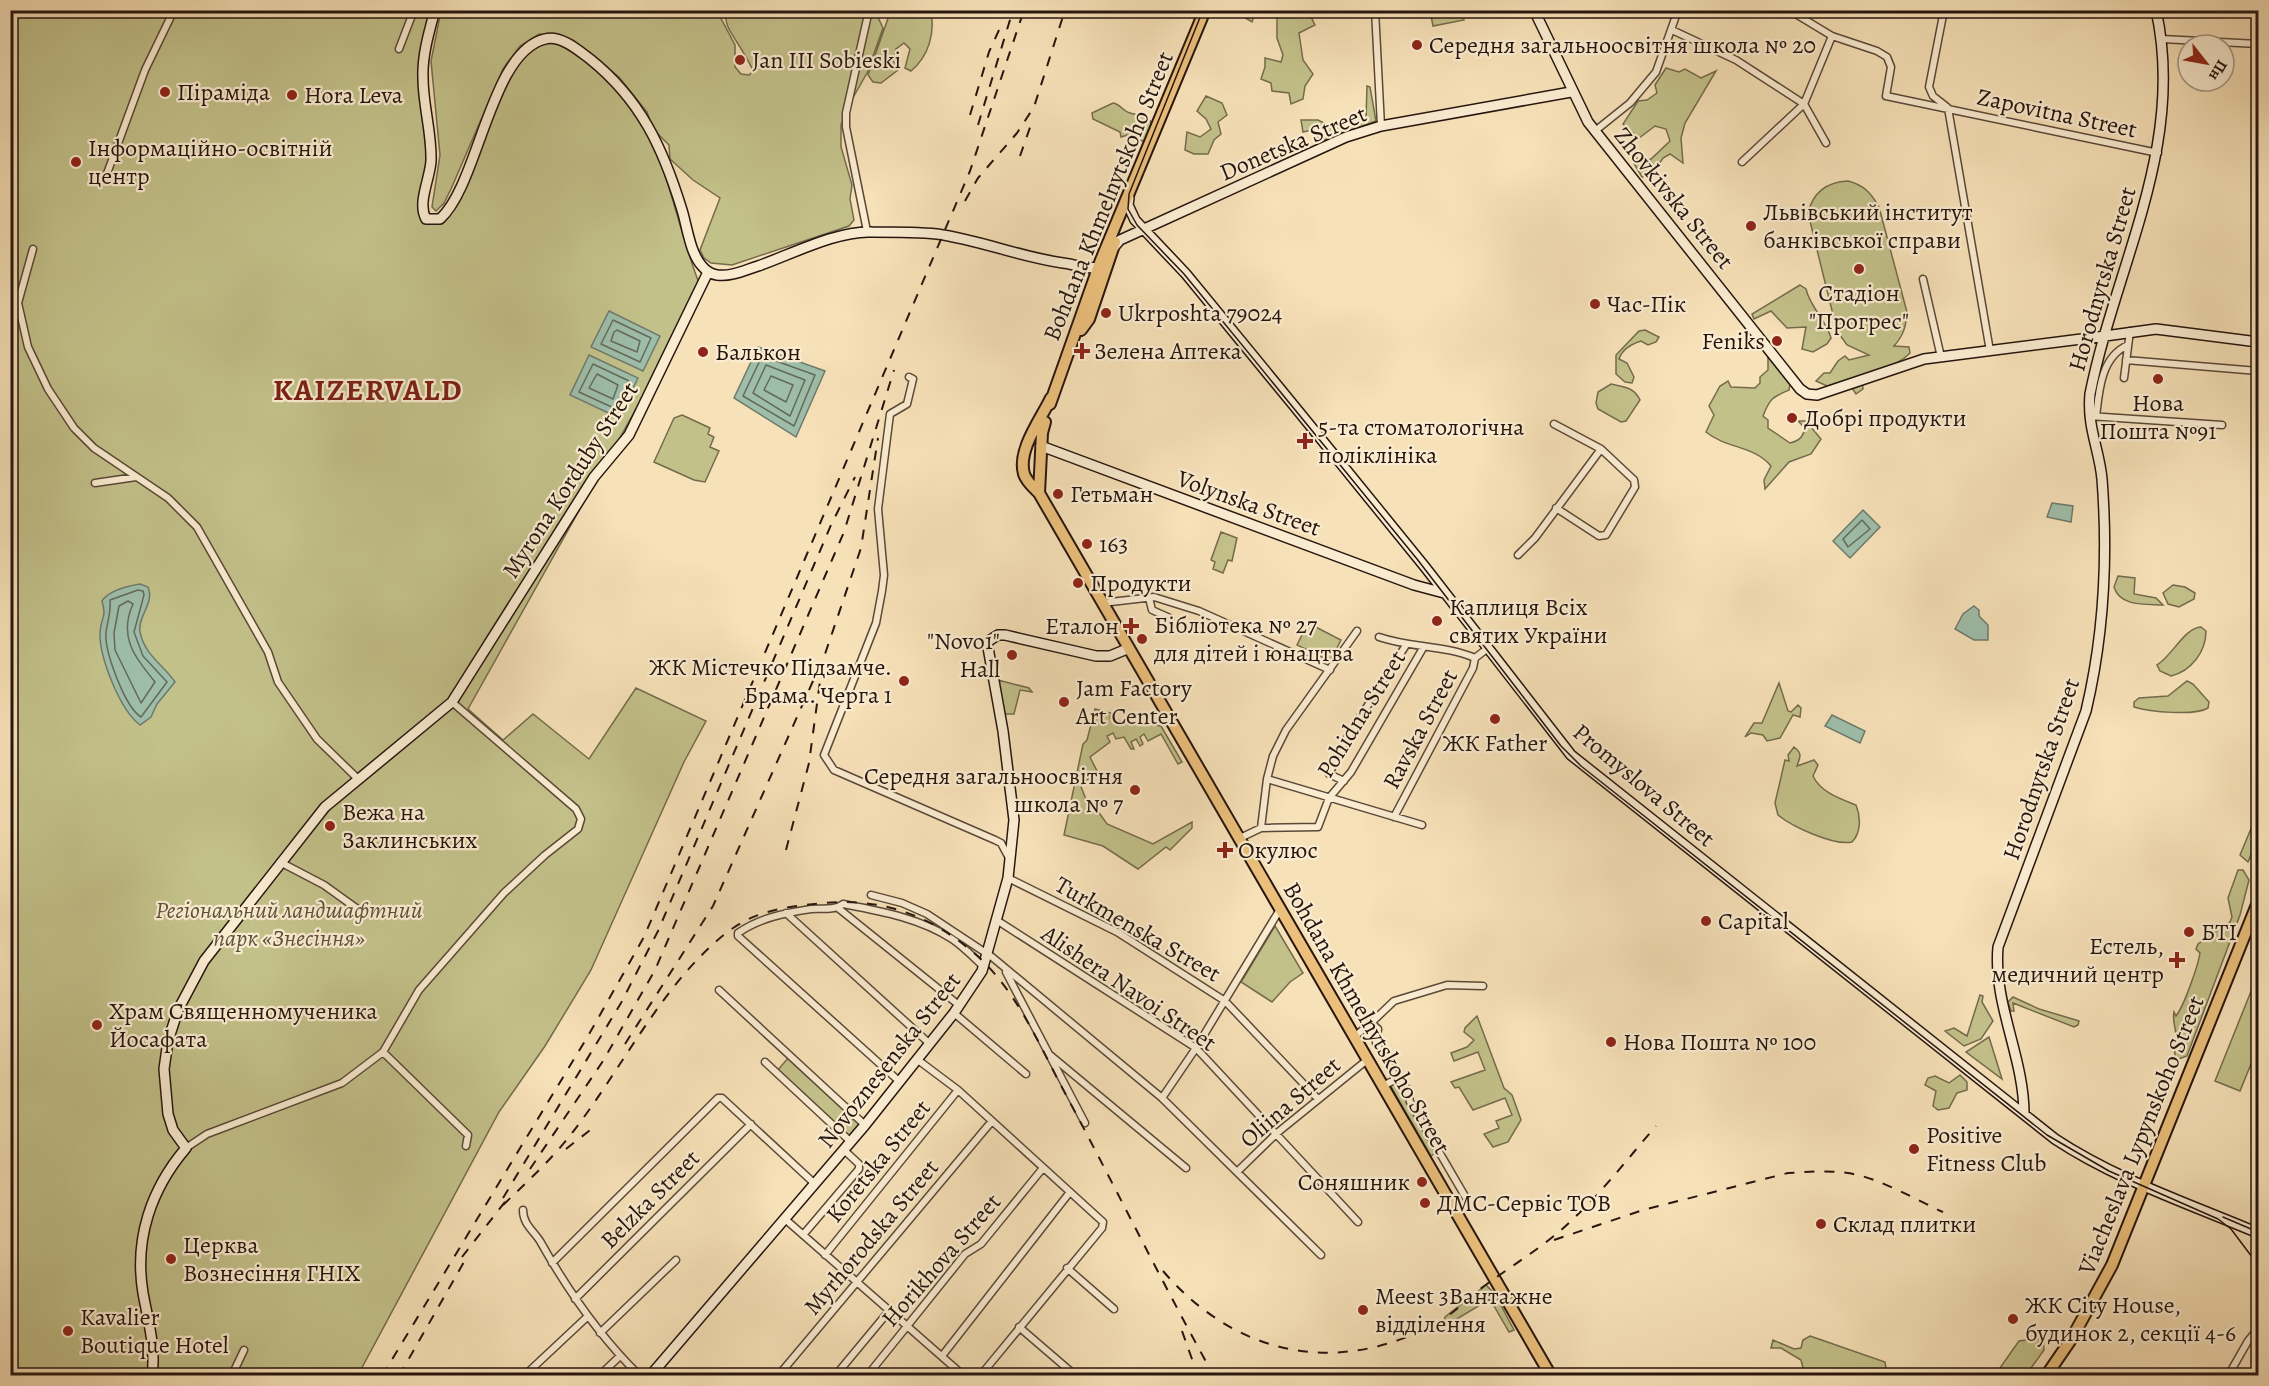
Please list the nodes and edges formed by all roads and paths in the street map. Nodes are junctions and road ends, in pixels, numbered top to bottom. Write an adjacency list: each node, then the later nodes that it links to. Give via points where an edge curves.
1 (174, 10): 25 (street, via 145,70)
2 (414, 10): 16 (street)
3 (435, 10): 32 (street, via 423,77 431,160 423,201 426,219 440,219 451,205 498,92 518,59 544,39 556,39 609,74 642,115 668,168 698,259)
4 (869, 10): 28 (street, via 846,113)
5 (1205, 10): 26 (main road, Bohdana Khmelnytskoho Street)
6 (1375, 10): 20 (street)
7 (1534, 10): 17 (street, Zhovkivska Street)
8 (1678, 10): 12 (street)
9 (1789, 10): 13 (street)
10 (1944, 10): 19 (street, via 1929,87)
11 (2156, 10): 14 (street, Horodnytska Street)
12 (1672, 30): 18 (street, via 1736,60); 21 (street, via 1656,72 1645,88)
13 (1832, 36): 18 (street); 19 (street, Zapovitna Street, via 1887,57 1892,67 1886,96)
14 (2163, 39): 15 (street); 23 (street, Horodnytska Street, via 2164,91)
15 (2259, 44)
16 (399, 49)
17 (1571, 92): 20 (street, Donetska Street); 21 (street, Zhovkivska Street)
18 (1804, 104): 22 (street); 24 (street)
19 (1948, 108): 23 (street, Zapovitna Street); 39 (street)
20 (1381, 126): 27 (street, Donetska Street, via 1336,142)
21 (1595, 131): 40 (street, Zhovkivska Street, via 1807,394)
22 (1826, 143)
23 (2158, 153): 35 (street, Horodnytska Street)
24 (1742, 162)
25 (105, 179)
26 (1128, 202): 27 (street, Promyslova Street, via 1133,217); 30 (main road); 31 (main road, Bohdana Khmelnytskoho Street)
27 (1144, 230): 30 (street, Donetska Street, via 1118,241); 59 (street, Promyslova Street, via 1186,274)
28 (867, 231): 31 (street, via 935,234 1048,261); 32 (street, via 842,236 737,274)
29 (33, 249): 53 (street, via 18,303 28,347 48,389 74,428 94,448)
30 (1112, 252): 31 (street, Donetska Street); 37 (main road, via 1089,319)
31 (1099, 267): 37 (main road, Bohdana Khmelnytskoho Street)
32 (708, 272): 71 (street, Myrona Korduby Street, via 629,435 594,477)
33 (1923, 279): 40 (street)
34 (2131, 331): 35 (street); 36 (street, via 2156,329); 38 (street)
35 (2104, 336): 39 (street); 46 (street, Horodnytska Street, via 2090,394)
36 (2259, 342)
37 (1072, 343): 45 (main road, Bohdana Khmelnytskoho Street)
38 (2128, 345): 41 (street); 46 (street, via 2110,358 2104,370)
39 (1990, 351): 40 (street)
40 (1941, 357)
41 (2126, 360): 42 (street); 44 (street)
42 (2259, 371)
43 (909, 377): 81 (street, via 913,379 907,404 890,414 879,486 878,532 884,575 876,623 824,755 834,770)
44 (2124, 378)
45 (1052, 398): 49 (main road, Bohdana Khmelnytskoho Street); 50 (main road, Bohdana Khmelnytskoho Street)
46 (2093, 416): 48 (street); 115 (street, Horodnytska Street, via 2102,479 2106,572 2094,675 2086,711 1998,947 1995,973)
47 (1554, 424): 51 (street)
48 (2222, 425)
49 (1041, 446): 50 (main road); 52 (main road, Bohdana Khmelnytskoho Street); 59 (street, Volynska Street, via 1412,584)
50 (1026, 447): 54 (main road, Bohdana Khmelnytskoho Street)
51 (1601, 449): 57 (street); 57 (street, via 1635,480 1635,487 1610,530 1599,536)
52 (1041, 470): 54 (main road, via 1035,480); 56 (main road, Bohdana Khmelnytskoho Street)
53 (137, 477): 55 (street); 72 (street, via 168,498 197,527 268,652 282,687 316,739)
54 (1025, 477): 56 (main road, Bohdana Khmelnytskoho Street)
55 (95, 483)
56 (1039, 493): 61 (main road, Bohdana Khmelnytskoho Street)
57 (1556, 508): 58 (street)
58 (1518, 555)
59 (1444, 592): 67 (street, Promyslova Street)
60 (1149, 598): 61 (street); 62 (street, via 1152,610); 70 (street, via 1200,611)
61 (1101, 603): 68 (main road, Bohdana Khmelnytskoho Street)
62 (1170, 618)
63 (1357, 632): 70 (street)
64 (1379, 637): 65 (street)
65 (1406, 645): 66 (street); 74 (street, via 1344,743 1329,774)
66 (1423, 648): 69 (street, via 1455,650); 74 (street, Pohidna Street, via 1394,704)
67 (1488, 648): 69 (street); 115 (street, Promyslova Street, via 1571,755)
68 (1127, 649): 77 (street, Novoznesenska Street, via 1110,656 1096,656 1005,635 987,642); 80 (main road, Bohdana Khmelnytskoho Street)
69 (1475, 658): 76 (street, Ravska Street)
70 (1330, 670): 73 (street, via 1286,730)
71 (452, 702): 72 (street, Myrona Korduby Street); 103 (street, via 576,810 581,819 578,829 504,893 419,990)
72 (357, 778): 82 (street, Myrona Korduby Street, via 325,807)
73 (1267, 779): 75 (street); 79 (street)
74 (1344, 781): 75 (street, Pohidna Street)
75 (1329, 798): 76 (street); 79 (street, via 1318,827)
76 (1394, 817): 78 (street)
77 (1014, 820): 81 (street, via 1008,836); 83 (street, Novoznesenska Street)
78 (1422, 825)
79 (1261, 828): 80 (street)
80 (1238, 839): 88 (main road, Bohdana Khmelnytskoho Street)
81 (994, 840): 83 (street, via 1005,849)
82 (280, 862): 89 (street, via 324,885); 123 (street, Myrona Korduby Street, via 204,961 173,1023 164,1069 166,1097 173,1130)
83 (1008, 863): 84 (street, Novoznesenska Street)
84 (1008, 878): 91 (street, Novoznesenska Street); 97 (street, Turkmenska Street, via 1117,932)
85 (871, 895): 92 (street, via 927,914)
86 (2259, 902): 129 (main road, Viacheslava Lypynskoho Street)
87 (838, 908): 90 (street); 93 (street, via 843,904 886,912 925,926 953,940); 98 (street)
88 (1279, 911): 97 (street); 100 (main road, Bohdana Khmelnytskoho Street)
89 (363, 913)
90 (786, 913): 101 (street); 110 (street, via 761,920 738,936)
91 (998, 921): 92 (street, Novoznesenska Street); 102 (street, Alishera Navoi Street)
92 (988, 954): 93 (street, Novoznesenska Street); 94 (street)
93 (984, 967): 98 (street, Novoznesenska Street)
94 (1004, 969): 104 (street); 113 (street)
95 (1483, 987): 99 (street, via 1447,984 1394,1001)
96 (719, 990): 119 (street)
97 (1225, 1001): 102 (street); 114 (street, Turkmenska Street)
98 (957, 1010): 101 (street, Novoznesenska Street); 108 (street)
99 (1371, 1023): 100 (street); 109 (street, via 1378,1029 1376,1043)
100 (1354, 1037): 106 (main road, Bohdana Khmelnytskoho Street)
101 (930, 1044): 105 (street, Novoznesenska Street)
102 (1196, 1048): 113 (street); 120 (street, Alishera Navoi Street)
103 (384, 1052): 122 (street, via 468,1135); 123 (street, via 335,1087 217,1131)
104 (1050, 1054): 117 (street); 126 (street)
105 (918, 1060): 110 (street, Novoznesenska Street); 112 (street)
106 (1367, 1060): 111 (main road, Bohdana Khmelnytskoho Street); 114 (street, Oliina Street)
107 (765, 1062): 121 (street)
108 (1026, 1074)
109 (1394, 1080): 111 (street); 131 (street, via 1402,1081 1410,1094 1410,1102)
110 (900, 1082): 119 (street, Novoznesenska Street)
111 (1383, 1086): 166 (main road, Bohdana Khmelnytskoho Street)
112 (958, 1090): 116 (street); 137 (street, Koretska Street)
113 (1162, 1098): 127 (street)
114 (1318, 1099): 120 (street, Oliina Street)
115 (2024, 1114): 129 (street, Promyslova Street, via 2079,1155)
116 (992, 1121): 125 (street); 142 (street, Myrhorodska Street)
117 (1085, 1123)
118 (751, 1124): 128 (street); 140 (street, via 718,1098); 143 (street, Belzka Street)
119 (865, 1125): 121 (street, Novoznesenska Street)
120 (1277, 1133): 127 (street, Oliina Street); 134 (street, Alishera Navoi Street)
121 (851, 1142): 124 (street, Novoznesenska Street)
122 (466, 1146)
123 (186, 1148): 154 (street, via 153,1201 142,1232 141,1266 153,1350)
124 (844, 1150): 128 (street, Novoznesenska Street); 136 (street, via 859,1164 859,1169)
125 (1043, 1168): 130 (street); 147 (street, Horikhova Street, via 981,1244 965,1254)
126 (1186, 1168)
127 (1237, 1172): 138 (street)
128 (815, 1184): 133 (street, Novoznesenska Street)
129 (2145, 1186): 135 (street, Promyslova Street); 167 (main road, Viacheslava Lypynskoho Street, via 2098,1293)
130 (1070, 1192): 141 (street, via 1103,1222); 153 (street)
131 (1466, 1198)
132 (523, 1210): 140 (street, via 523,1221)
133 (785, 1219): 136 (street); 159 (street, Novoznesenska Street)
134 (1358, 1222)
135 (2259, 1233)
136 (803, 1235): 137 (street)
137 (825, 1255): 142 (street)
138 (1321, 1255)
139 (676, 1260): 150 (street)
140 (552, 1263): 143 (street)
141 (1067, 1268): 144 (street); 148 (street)
142 (857, 1282): 145 (street); 160 (street, Myrhorodska Street)
143 (574, 1299): 146 (street)
144 (1114, 1309)
145 (889, 1311): 147 (street); 161 (street)
146 (587, 1317): 150 (street); 156 (street)
147 (908, 1326): 153 (street); 162 (street, Horikhova Street)
148 (1019, 1327): 164 (street); 165 (street)
149 (2259, 1329): 168 (street)
150 (600, 1333): 152 (street)
151 (244, 1350): 155 (street, via 234,1371)
152 (620, 1356): 157 (street); 158 (street)
153 (942, 1356): 163 (street)
154 (152, 1376)
155 (236, 1376)
156 (524, 1376)
157 (599, 1376)
158 (640, 1376)
159 (650, 1376)
160 (778, 1376)
161 (835, 1376)
162 (867, 1376)
163 (964, 1376)
164 (980, 1376)
165 (1076, 1376)
166 (1551, 1376)
167 (2046, 1376)
168 (2228, 1376)

